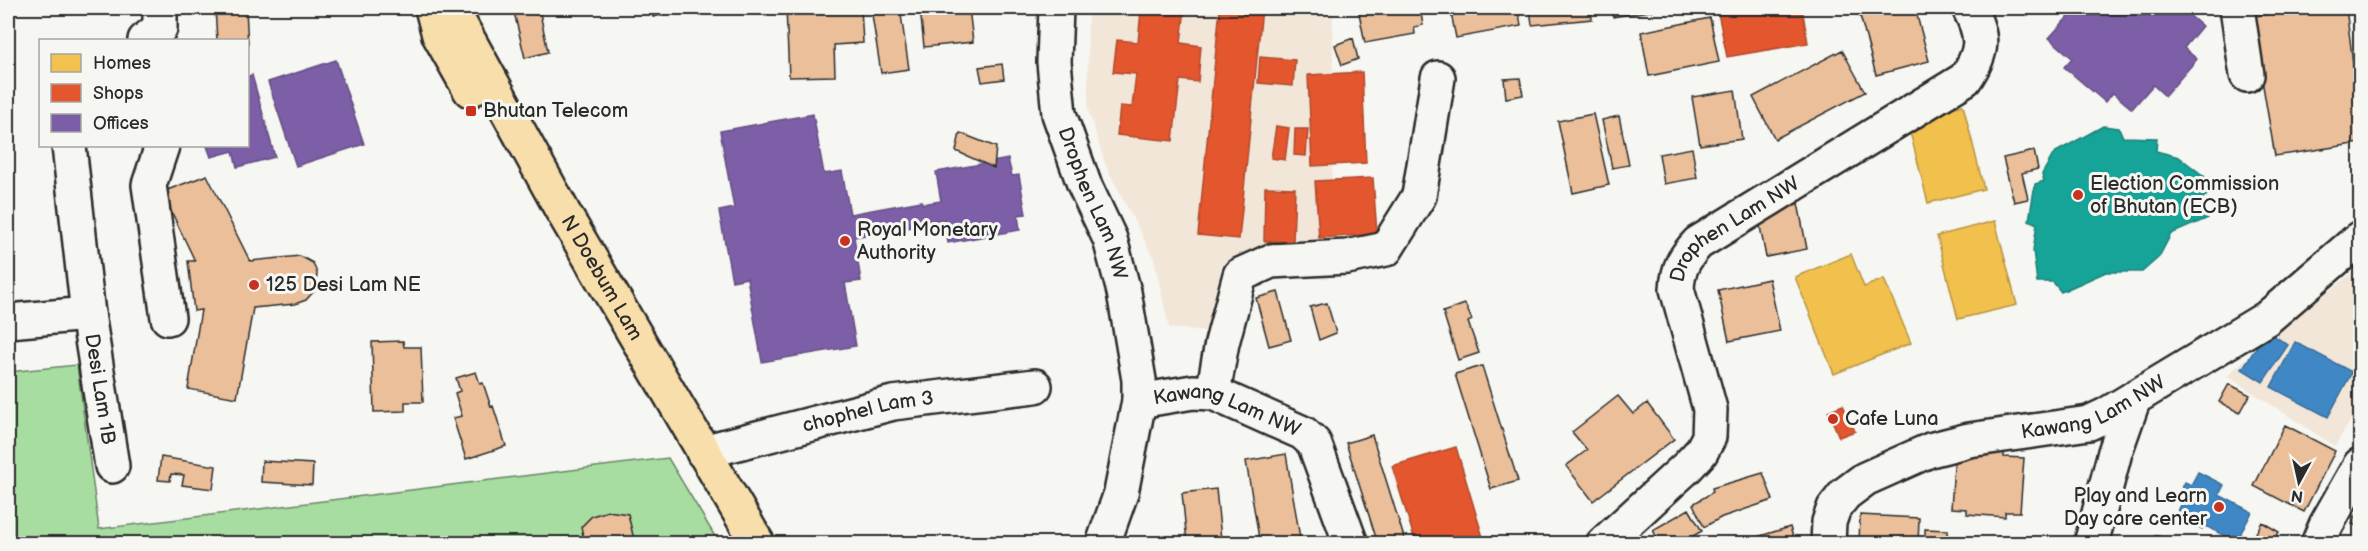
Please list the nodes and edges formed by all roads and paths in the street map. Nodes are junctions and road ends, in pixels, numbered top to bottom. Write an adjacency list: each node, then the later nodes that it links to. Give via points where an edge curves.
1 (432, 8): 21 (main road, N Doebum Lam, via 439,35)
2 (454, 8): 18 (main road, N Doebum Lam, via 563,212)
3 (1056, 8): 17 (street, Drophen Lam NW, via 1053,62 1059,114 1084,184 1110,239 1124,292)
4 (1969, 8): 25 (street, Drophen Lam NW, via 1979,27 1981,46 1976,64 1965,80 1698,243 1685,257 1678,272 1677,289 1710,409 1709,437 1687,466)
5 (2237, 8): 6 (street)
6 (2247, 75)
7 (1437, 78): 15 (street, via 1419,196 1386,249 1347,257 1271,261 1240,275)
8 (69, 147): 11 (street, Desi Lam 1B)
9 (162, 147): 12 (street, via 149,185)
10 (2361, 238): 16 (street, Kawang Lam NW, via 2267,318)
11 (87, 314): 13 (street); 20 (street, Desi Lam 1B)
12 (168, 318)
13 (8, 321)
14 (1035, 386): 18 (street, chophel Lam 3, via 893,403)
15 (1213, 393): 17 (street, Kawang Lam NW); 24 (street, Kawang Lam NW, via 1287,425 1314,443)
16 (2134, 398): 26 (street, Kawang Lam NW, via 2089,423 1969,440 1930,450 1865,478 1834,508 1828,522); 27 (street)
17 (1139, 400): 23 (street, Kawang Lam NW, via 1121,493)
18 (703, 452): 22 (main road, N Doebum Lam)
19 (2361, 465): 28 (street)
20 (112, 466)
21 (732, 543)
22 (758, 543)
23 (1103, 543)
24 (1351, 543)
25 (1603, 543)
26 (1828, 543)
27 (2091, 543)
28 (2318, 543)

